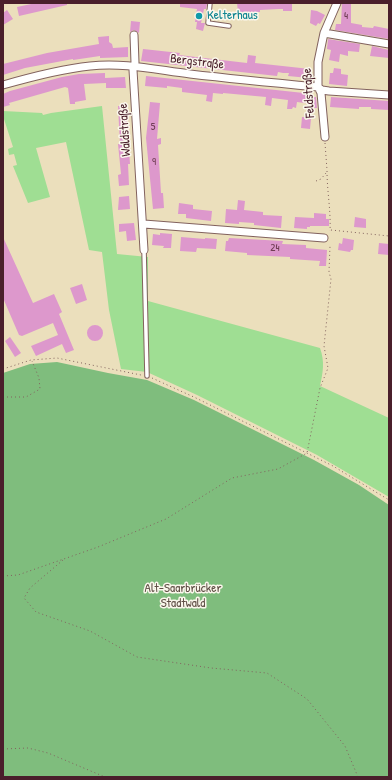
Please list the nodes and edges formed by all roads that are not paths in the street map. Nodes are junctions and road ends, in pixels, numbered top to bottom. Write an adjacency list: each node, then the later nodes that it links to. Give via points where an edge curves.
1 (210, 3): 3 (lane, via 208,23)
2 (338, 3): 4 (street, Feldstraße)
3 (229, 26)
4 (324, 33): 6 (street); 9 (street, Feldstraße, via 318,62)
5 (134, 35): 7 (street, Waldstraße)
6 (389, 44)
7 (133, 67): 8 (street, Bergstraße, via 90,66); 9 (street, Bergstraße); 12 (street, Waldstraße)
8 (3, 85)
9 (318, 87): 10 (street, Bergstraße, via 329,91); 11 (street, Feldstraße, via 321,93)
10 (389, 95)
11 (325, 137)
12 (144, 224): 13 (street); 14 (street, Waldstraße)
13 (324, 238)
14 (144, 250): 15 (lane)
15 (147, 376)

